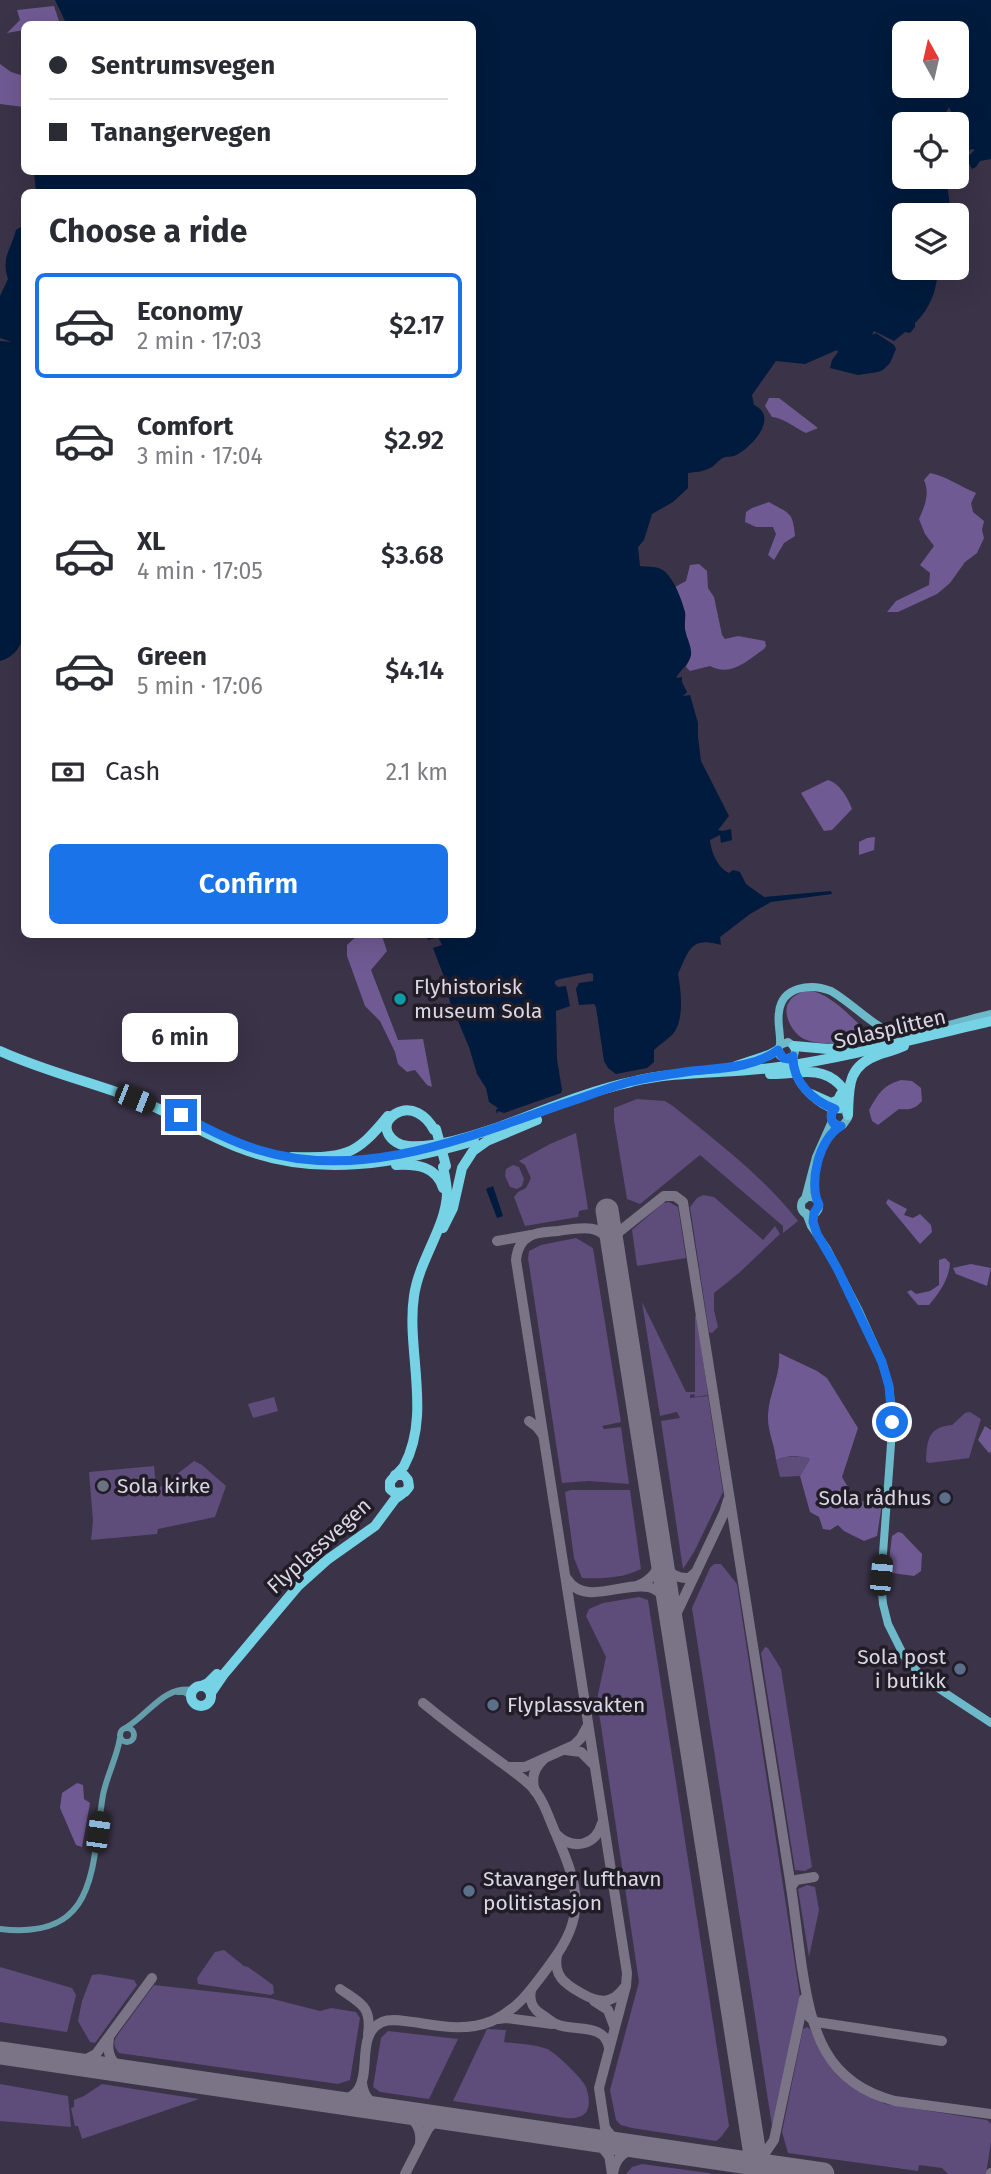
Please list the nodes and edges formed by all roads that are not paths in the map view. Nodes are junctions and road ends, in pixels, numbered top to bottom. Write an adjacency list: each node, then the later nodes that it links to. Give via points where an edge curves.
1 (991, 1014): 5 (main road, via 900,1031 880,1027 836,993 802,987 779,1007 779,1027)
2 (991, 1023): 3 (highway, Solasplitten)
3 (901, 1044): 5 (highway, Solasplitten); 5 (highway, via 828,1049); 10 (highway, via 857,1068)
4 (0, 1049): 15 (highway, via 152,1100 244,1145); 16 (highway, via 150,1105 242,1149)
5 (791, 1059): 6 (highway); 7 (highway, via 754,1070); 7 (highway, via 769,1055 747,1064); 9 (main road, via 802,1087); 10 (main road, via 803,1093)
6 (770, 1074): 8 (highway, via 812,1071); 11 (highway, via 650,1084)
7 (673, 1075): 14 (highway, via 619,1085)
8 (838, 1083): 9 (highway, via 841,1092 836,1102); 10 (highway, via 845,1098)
9 (811, 1094): 10 (main road)
10 (837, 1114): 12 (main road); 12 (main road, via 847,1121); 18 (main road, via 818,1151)
11 (527, 1123): 16 (highway, via 411,1157); 22 (highway, via 487,1141 469,1156)
12 (841, 1126): 19 (main road, via 821,1152 813,1188)
13 (435, 1129): 14 (highway, via 422,1115 410,1111 397,1113 387,1127 393,1141 410,1146); 15 (highway, via 424,1112 403,1107 348,1152); 17 (highway, bridge)
14 (475, 1135): 15 (highway, via 369,1159)
15 (288, 1157)
16 (321, 1165): 21 (highway, via 342,1169 404,1164 425,1167 442,1184)
17 (444, 1167): 21 (highway, via 447,1193); 22 (highway, via 450,1194)
18 (805, 1199): 19 (main road); 20 (main road, via 802,1207)
19 (816, 1199): 20 (main road, via 818,1208)
20 (810, 1213): 30 (main road, via 811,1226 837,1268 887,1374 892,1414 881,1581 885,1615 898,1647 917,1672)
21 (442, 1217): 23 (highway, Flyplassvegen, via 416,1284 416,1418 406,1460)
22 (443, 1228): 24 (highway, Flyplassvegen, via 418,1300 422,1408)
23 (396, 1475): 24 (highway); 25 (highway, Flyplassvegen)
24 (408, 1480): 26 (highway, Flyplassvegen, via 408,1490)
25 (390, 1489): 26 (highway, Flyplassvegen); 27 (highway, Flyplassvegen, via 388,1500 372,1522 304,1574 215,1676)
26 (402, 1494): 28 (highway, Flyplassvegen, via 374,1526 298,1586)
27 (196, 1691): 28 (highway, via 209,1689); 28 (highway, via 196,1704 204,1706); 29 (main road, via 169,1693)
28 (211, 1693)
29 (137, 1721): 31 (main road); 32 (main road)
30 (991, 1726)
31 (127, 1727): 32 (main road); 33 (main road)
32 (134, 1733): 34 (main road)
33 (120, 1738): 34 (main road); 35 (main road)
34 (128, 1742): 35 (main road)
35 (118, 1749): 36 (main road, via 104,1793 86,1893 65,1917 48,1927)
36 (0, 1929)

